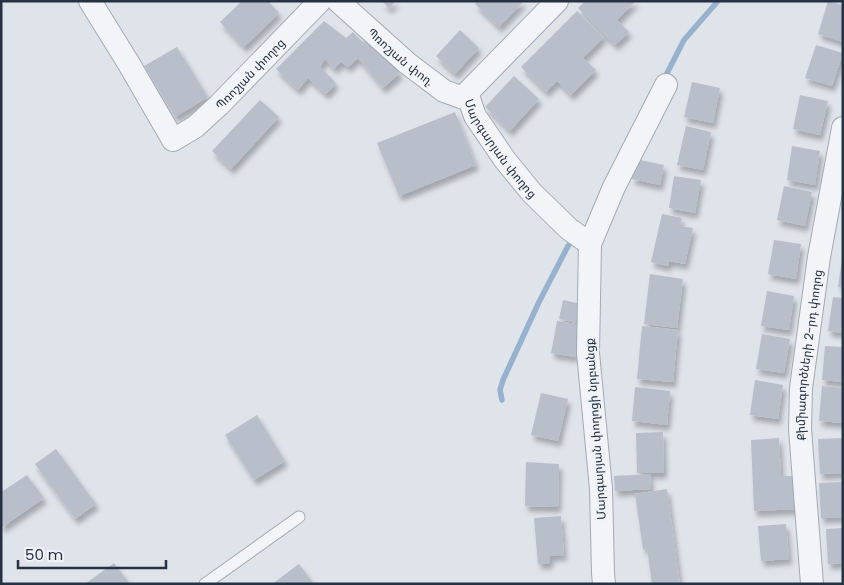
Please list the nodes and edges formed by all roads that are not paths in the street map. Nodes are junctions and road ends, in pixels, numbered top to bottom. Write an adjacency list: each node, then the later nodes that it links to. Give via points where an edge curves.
1 (90, 1): 2 (street, Պռոշյան փողոց, via 173,140 195,128)
2 (320, 1)
3 (338, 1): 6 (street, Պռոշյան փող., via 444,92)
4 (556, 1): 6 (street, Մարգարյան փողոց, via 467,93)
5 (666, 85): 8 (street, via 614,187)
6 (470, 100): 8 (street, Մարգարյան փողոց, via 474,116 532,194)
7 (843, 128): 12 (street, Քիմիագործների 2-րդ փողոց, via 819,257 801,388 800,429)
8 (590, 244): 11 (street, Մարգարյան փողոցի նրբանցք, via 588,353 601,489)
9 (299, 517): 10 (lane)
10 (205, 584)
11 (604, 584)
12 (812, 584)

